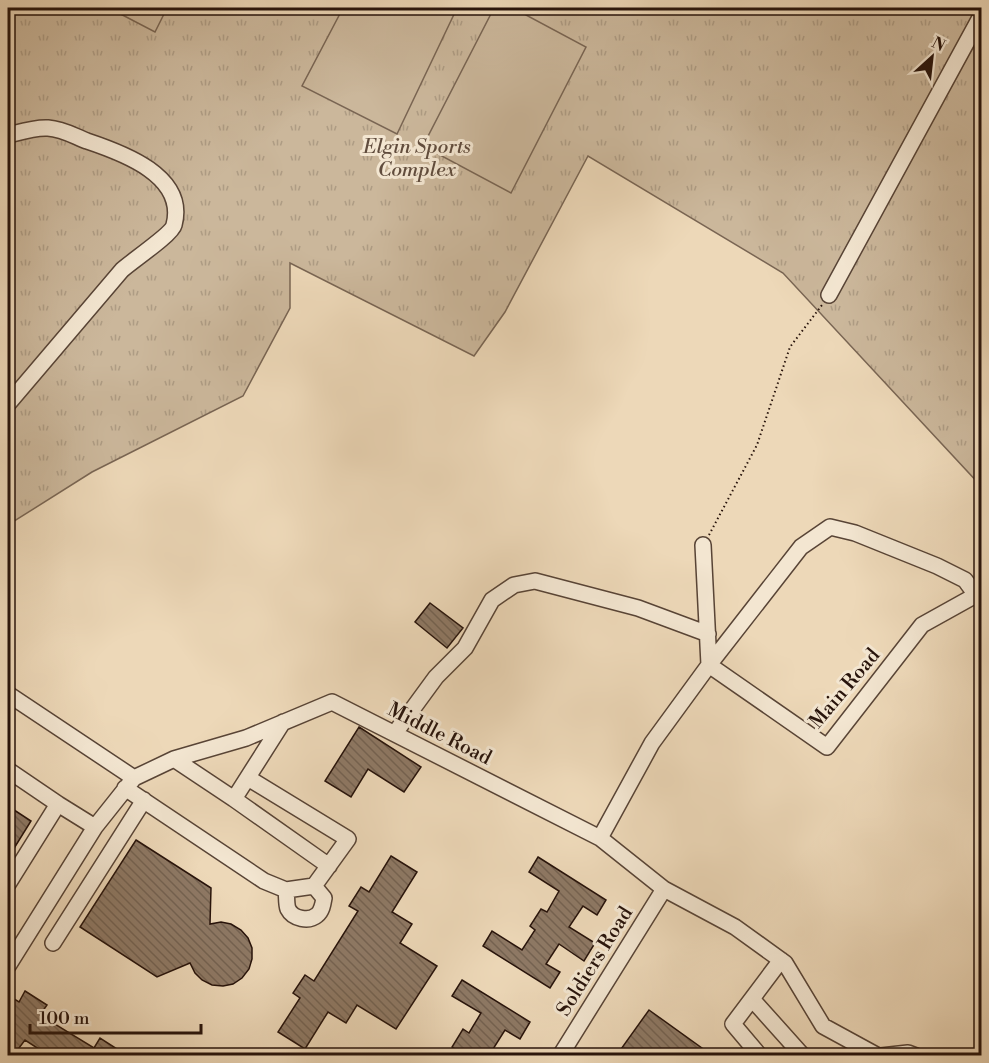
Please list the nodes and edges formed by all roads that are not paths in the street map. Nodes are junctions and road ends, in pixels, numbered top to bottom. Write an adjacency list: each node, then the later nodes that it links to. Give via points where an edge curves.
1 (981, 14): 3 (street)
2 (8, 135): 4 (street, via 45,128 62,130 136,160 158,176 173,196 176,213 174,228 122,270)
3 (829, 295)
4 (8, 404)
5 (703, 545): 6 (street)
6 (708, 634): 7 (street); 10 (street, via 638,608 535,581 514,585 492,600 465,648 436,677)
7 (710, 665): 7 (street, Main Road, via 826,747 922,625 976,595 965,579 855,533 830,527 801,547); 19 (street, via 652,743)
8 (8, 694): 14 (street)
9 (283, 722): 10 (street, Middle Road, via 332,702); 11 (street, Middle Road, via 246,738); 13 (street)
10 (395, 734): 19 (street, Middle Road)
11 (174, 759): 14 (street, Middle Road); 15 (street)
12 (8, 770): 17 (street)
13 (248, 778): 15 (street); 20 (street, via 348,839)
14 (129, 783): 16 (street); 18 (street, Middle Road)
15 (234, 799): 20 (street)
16 (144, 800): 24 (street, via 264,881); 25 (street)
17 (58, 804): 18 (street); 21 (street)
18 (95, 828): 27 (street, Middle Road)
19 (600, 838): 23 (street, Middle Road)
20 (329, 866): 22 (street)
21 (8, 884)
22 (314, 886): 24 (street); 24 (street, via 324,898 322,909 307,920 295,916 288,908)
23 (664, 889): 26 (street, Middle Road, via 735,927); 29 (street, Soldiers Road)
24 (286, 890)
25 (53, 943)
26 (781, 960): 28 (street); 32 (street, Middle Road, via 823,1026)
27 (8, 966)
28 (752, 999): 30 (street, via 733,1024); 31 (street)
29 (560, 1056)
30 (760, 1056)
31 (803, 1056)
32 (879, 1056): 33 (street, Middle Road)
33 (916, 1056)

